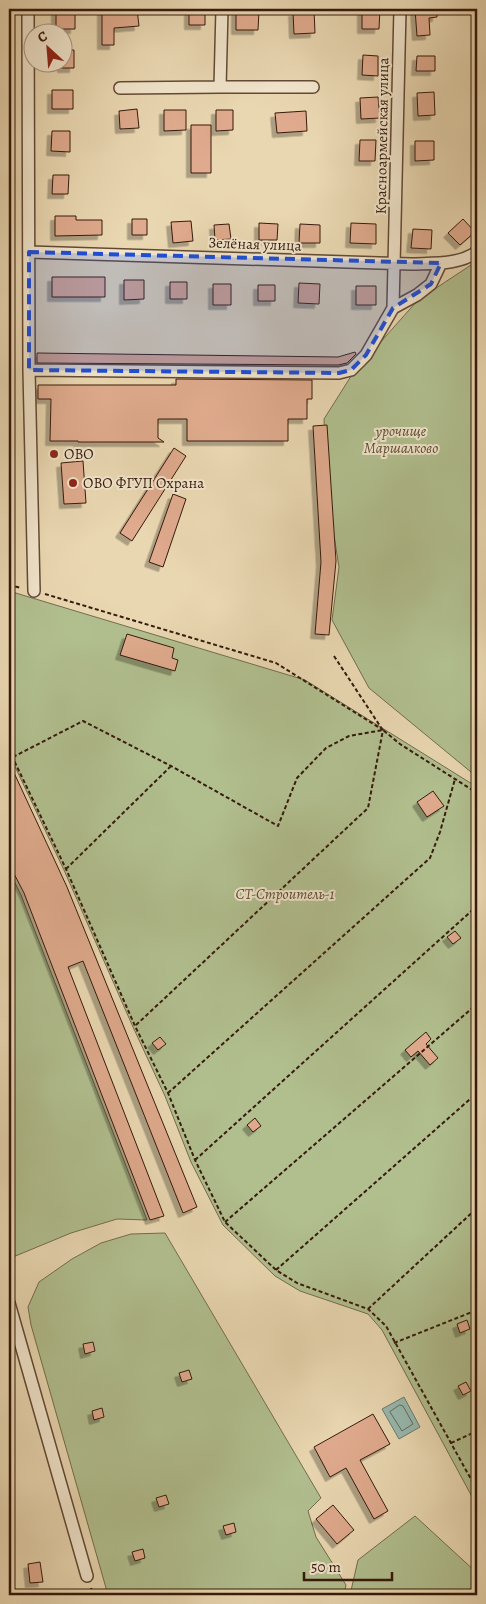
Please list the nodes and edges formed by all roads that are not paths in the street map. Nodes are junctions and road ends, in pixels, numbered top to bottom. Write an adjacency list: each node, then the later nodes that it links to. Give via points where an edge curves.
1 (28, 9): 7 (street)
2 (222, 9): 4 (street)
3 (400, 9): 9 (street, Красноармейская улица)
4 (220, 87): 5 (street); 6 (street)
5 (313, 87)
6 (120, 88)
7 (29, 252): 9 (street, Зелёная улица); 12 (street)
8 (477, 252): 10 (street, Зелёная улица, via 453,262)
9 (394, 263): 10 (street, Зелёная улица); 11 (street, Красноармейская улица)
10 (441, 263): 11 (street, via 431,284)
11 (393, 308): 12 (street, via 366,355 351,370 338,373)
12 (29, 370): 13 (street)
13 (34, 591)
14 (9, 1304): 15 (street)
15 (87, 1576)

